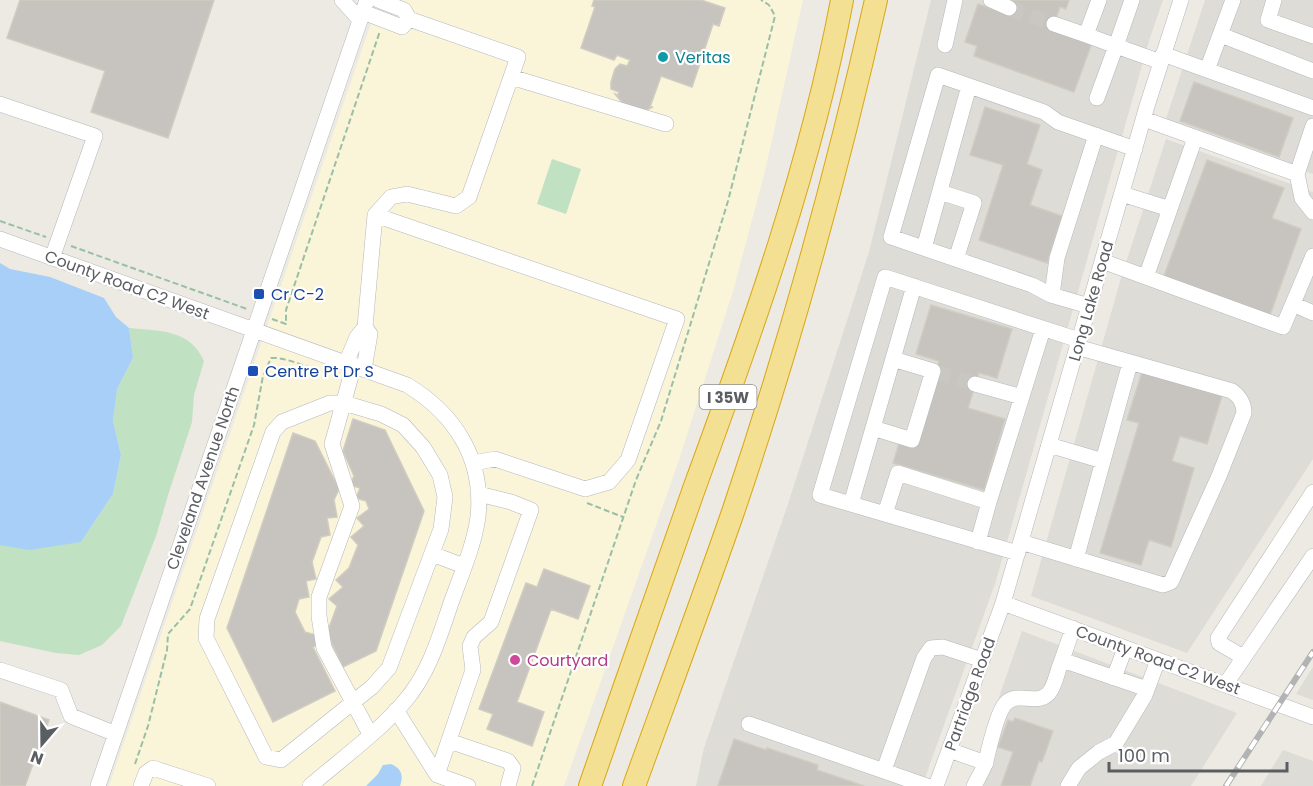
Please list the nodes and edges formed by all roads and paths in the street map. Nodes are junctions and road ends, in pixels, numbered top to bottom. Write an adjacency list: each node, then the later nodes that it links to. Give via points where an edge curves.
1 (342, 0): 13 (street)
2 (378, 0): 14 (street, via 404,10)
3 (842, 0): 112 (highway, I 35W, via 830,62 769,275)
4 (876, 0): 113 (highway, I 35W, via 821,224 762,424)
5 (955, 0): 20 (street)
6 (991, 0): 12 (street)
7 (1099, 0): 17 (street)
8 (1132, 0): 21 (street)
9 (1181, 0): 22 (street, Long Lake Road)
10 (1233, 0): 18 (street)
11 (1274, 0): 19 (street, via 1268,20)
12 (1010, 3)
13 (363, 10): 15 (street); 60 (street, Cleveland Avenue North)
14 (409, 19): 15 (street, via 402,27); 25 (street, via 518,57)
15 (383, 20): 58 (path, via 285,310)
16 (1055, 21): 17 (street)
17 (1087, 32): 21 (street)
18 (1221, 35): 23 (street); 24 (street)
19 (1313, 36)
20 (945, 45)
21 (1116, 46): 22 (street); 27 (street)
22 (1162, 58): 23 (street); 30 (street, Long Lake Road)
23 (1207, 70): 28 (street)
24 (1313, 71)
25 (511, 77): 31 (street); 42 (street, via 469,197 456,207 407,194 391,197)
26 (969, 86): 33 (street); 38 (street); 46 (street, via 938,75 891,237)
27 (1097, 98)
28 (1311, 102)
29 (1, 107): 45 (street, via 95,136)
30 (1143, 119): 34 (street); 35 (street, Long Lake Road)
31 (666, 124)
32 (1313, 126): 36 (street)
33 (1096, 135): 35 (street); 53 (street, via 1057,258)
34 (1195, 138): 36 (street); 40 (street)
35 (1135, 149): 39 (street, Long Lake Road)
36 (1297, 174): 37 (street); 41 (street, via 1302,198)
37 (1313, 180)
38 (940, 192): 46 (street); 49 (street, via 974,203)
39 (1122, 194): 40 (street); 50 (street, Long Lake Road)
40 (1170, 209): 51 (street)
41 (1313, 212)
42 (375, 215): 64 (street, via 365,327 370,334); 71 (street, via 677,319 628,460 609,482 585,489 495,459)
43 (0, 221): 45 (path)
44 (0, 240): 48 (street, County Road C2 West)
45 (58, 241): 48 (street); 56 (path)
46 (924, 248): 49 (street)
47 (1313, 255): 54 (street)
48 (52, 258): 60 (street, County Road C2 West)
49 (956, 259): 53 (street)
50 (1102, 261): 51 (street); 55 (street, Long Lake Road)
51 (1146, 277): 54 (street, via 1283,327)
52 (914, 286): 59 (street); 62 (street); 75 (street, via 885,277 820,495)
53 (1052, 295): 55 (street)
54 (1293, 304): 57 (street)
55 (1089, 306): 61 (street, Long Lake Road)
56 (239, 307)
57 (1313, 313)
58 (286, 324)
59 (1043, 329): 61 (street); 66 (street)
60 (254, 331): 64 (street, County Road C2 West); 98 (street, Cleveland Avenue North)
61 (1078, 344): 63 (street); 69 (street, Long Lake Road)
62 (892, 359): 68 (street); 68 (street, via 934,372 912,440)
63 (1130, 363): 70 (street); 81 (street, via 1232,391 1244,406 1244,413 1171,582 1163,585)
64 (354, 369): 67 (street); 71 (street, County Road C2 West, via 407,385 437,405 462,438); 103 (path, via 311,370 271,358 263,376 254,425 190,609 168,634 148,726)
65 (975, 384): 66 (street)
66 (1022, 397): 74 (street)
67 (344, 403): 79 (street, via 403,425 440,475 444,497 441,529); 94 (street, via 332,444 352,506 319,597 319,616 324,648); 94 (street, via 330,404 282,422 273,432 207,619 206,638 266,757 281,759)
68 (873, 428): 75 (street)
69 (1049, 445): 70 (street); 78 (street, Long Lake Road)
70 (1103, 461): 81 (street)
71 (473, 463): 73 (street, County Road C2 West)
72 (1313, 492): 86 (street, via 1218,638 1219,643)
73 (478, 494): 82 (street, County Road C2 West, via 478,517); 100 (street, via 531,510 491,622 470,646 473,670)
74 (989, 502): 76 (street, via 898,473); 77 (street)
75 (851, 504): 76 (street)
76 (885, 514): 77 (street)
77 (978, 542): 78 (street)
78 (1019, 547): 81 (street); 83 (street, Long Lake Road)
79 (432, 554): 82 (street); 94 (street, via 389,668)
80 (1313, 556): 86 (street)
81 (1076, 559)
82 (464, 566): 95 (street, County Road C2 West, via 429,665)
83 (1003, 603): 84 (street, County Road C2 West); 87 (street, Partridge Road)
84 (1073, 628): 85 (street, County Road C2 West); 88 (street)
85 (1125, 648): 89 (street, County Road C2 West); 91 (street)
86 (1244, 657): 92 (street)
87 (982, 660): 101 (street, Partridge Road); 104 (street, via 943,647 931,648)
88 (1062, 660): 91 (street); 102 (street, via 1045,698 1013,699 1004,704)
89 (1158, 660): 92 (street, County Road C2 West); 93 (street)
90 (0, 670): 98 (street, via 62,690 71,716)
91 (1114, 678): 93 (street)
92 (1225, 685): 96 (street, County Road C2 West)
93 (1147, 689): 117 (street, via 1116,743 1079,768)
94 (352, 703): 99 (street)
95 (396, 710): 99 (street, County Road C2 West); 105 (street)
96 (1313, 717)
97 (749, 724): 104 (street)
98 (116, 734): 106 (street, Cleveland Avenue North)
99 (370, 734): 109 (street, County Road C2 West)
100 (449, 741): 105 (street); 111 (street, via 508,761 513,768)
101 (949, 750): 102 (street); 115 (street, Partridge Road)
102 (986, 763): 116 (street)
103 (134, 766)
104 (884, 770): 114 (street)
105 (437, 775): 110 (street)
106 (98, 786)
107 (141, 786): 108 (street, via 146,773 153,768)
108 (208, 786)
109 (310, 786)
110 (468, 786)
111 (508, 786)
112 (590, 786)
113 (634, 786)
114 (927, 786)
115 (936, 786)
116 (974, 786)
117 (1068, 786)

